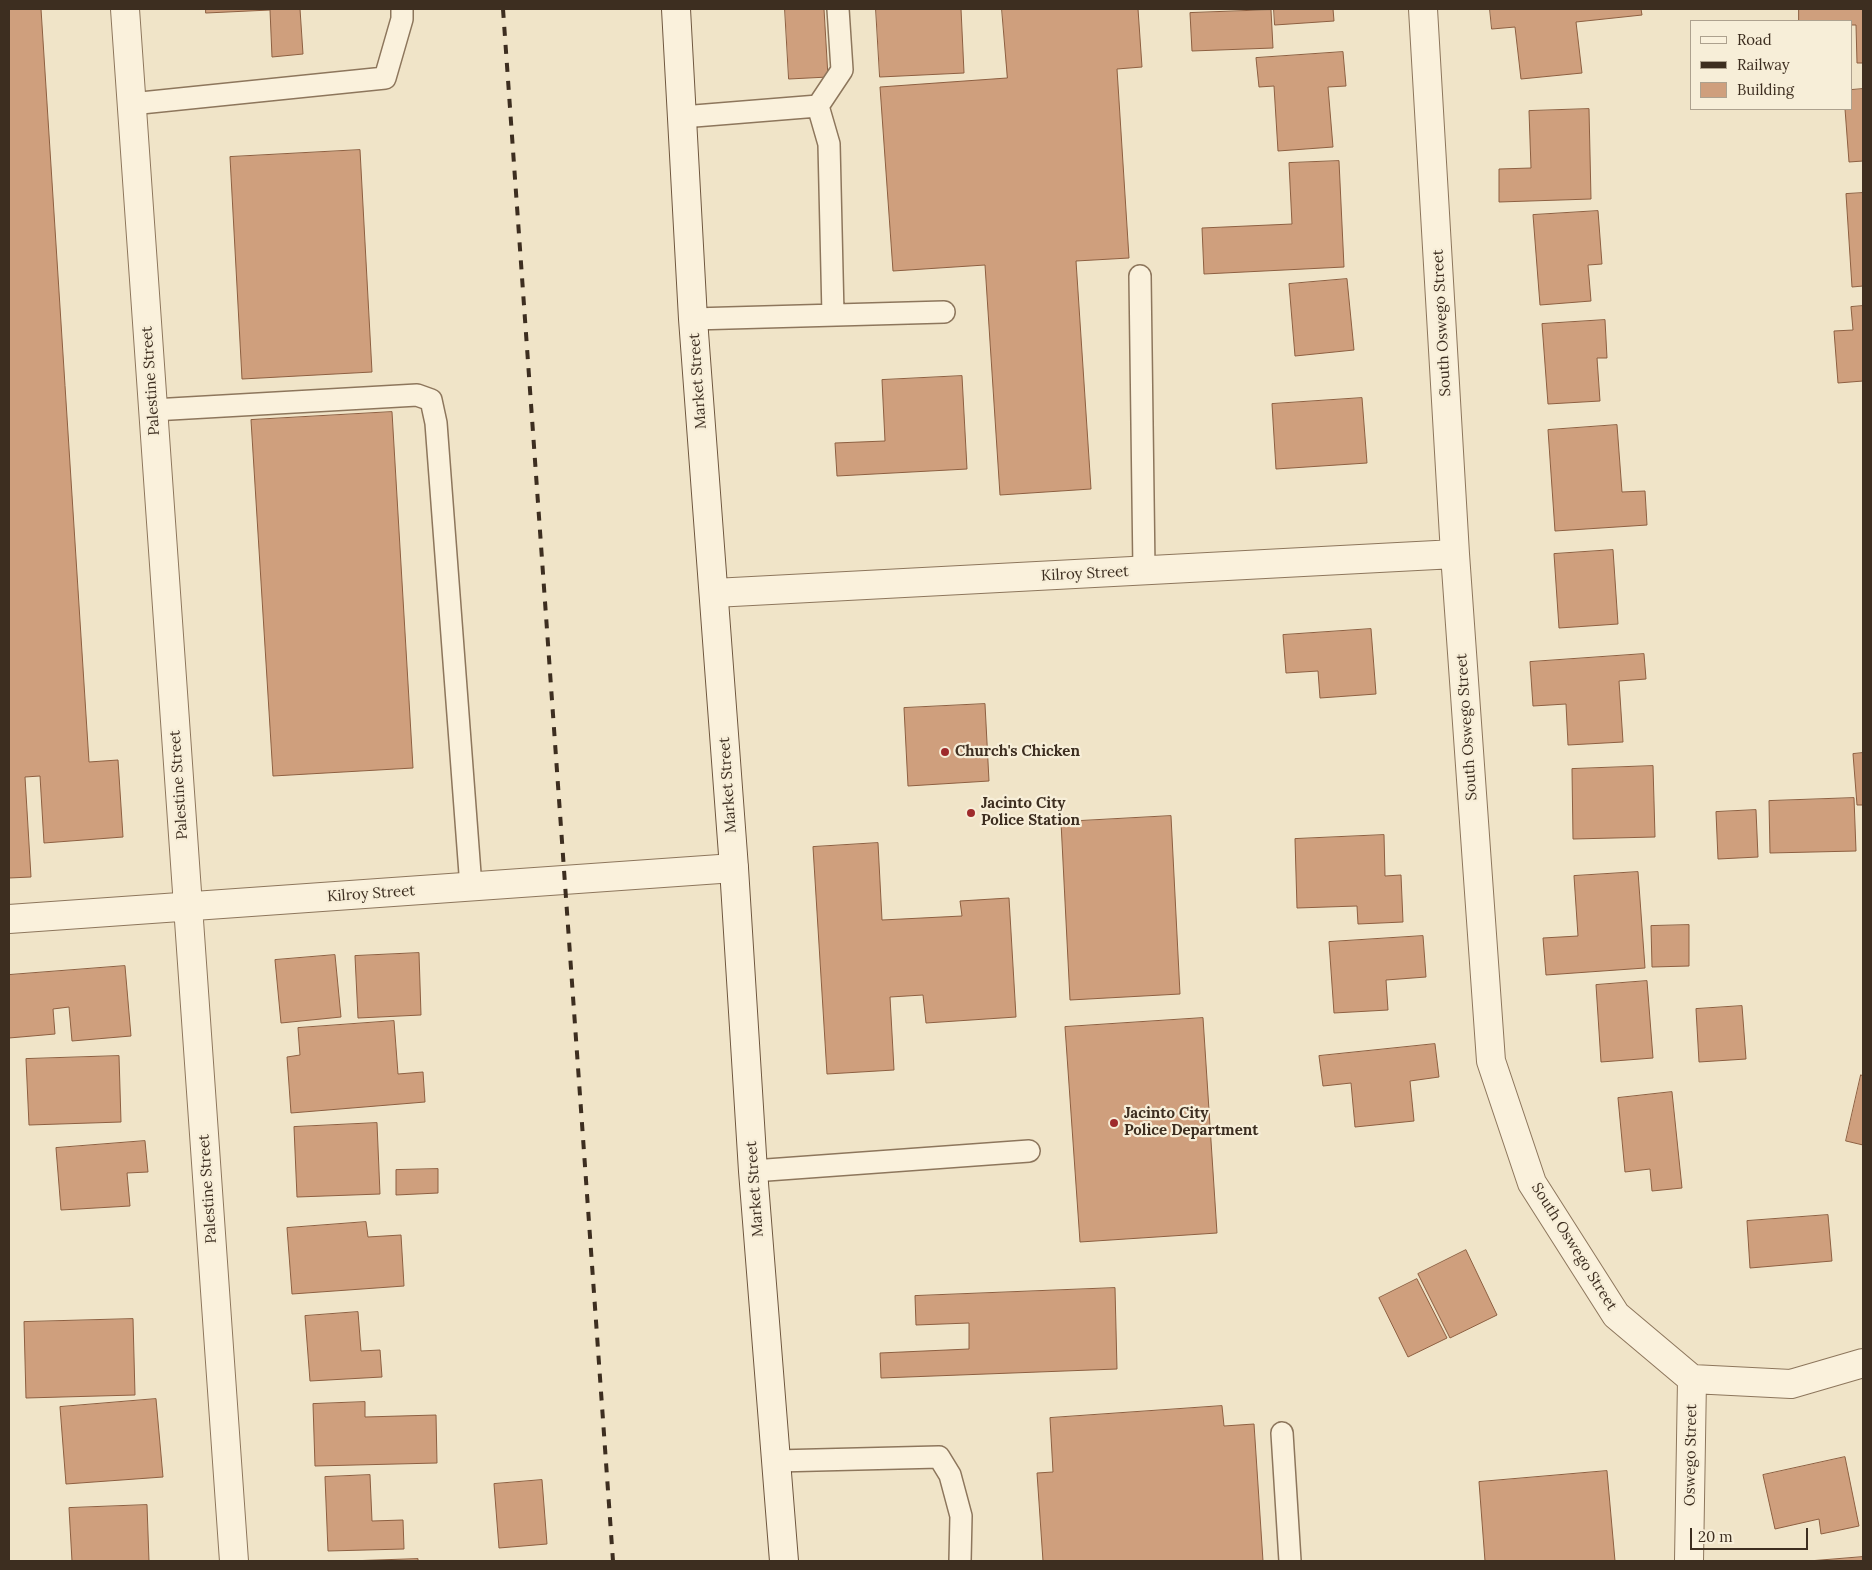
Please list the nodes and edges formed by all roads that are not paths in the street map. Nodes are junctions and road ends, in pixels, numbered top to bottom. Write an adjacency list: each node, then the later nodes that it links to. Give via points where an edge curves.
1 (124, 9): 6 (street, Palestine Street)
2 (402, 9): 6 (lane, via 402,19 384,78)
3 (676, 9): 8 (street, Market Street)
4 (838, 9): 7 (lane, via 842,70)
5 (1423, 9): 14 (street, South Oswego Street)
6 (131, 104): 13 (street, Palestine Street)
7 (818, 106): 8 (lane); 11 (lane, via 829,144)
8 (682, 118): 12 (street, Market Street)
9 (1140, 276): 15 (lane)
10 (944, 312): 11 (lane)
11 (833, 315): 12 (lane)
12 (693, 318): 16 (street, Market Street)
13 (153, 410): 18 (lane, via 417,395 431,400 436,423); 19 (street, Palestine Street)
14 (1455, 554): 15 (street, Kilroy Street); 24 (street, South Oswego Street, via 1491,1060 1532,1183 1616,1315)
15 (1144, 570): 16 (street, Kilroy Street)
16 (714, 594): 17 (street, Market Street)
17 (734, 868): 18 (street, Kilroy Street); 22 (street, Market Street)
18 (470, 887): 19 (street, Kilroy Street)
19 (188, 907): 20 (street, Kilroy Street); 27 (street, Palestine Street)
20 (9, 919)
21 (1029, 1151): 22 (lane)
22 (753, 1171): 26 (street, Market Street)
23 (1863, 1363): 24 (street, via 1791,1384)
24 (1692, 1379): 31 (street, Oswego Street)
25 (1282, 1433): 30 (lane)
26 (776, 1462): 28 (street, Market Street); 29 (lane, via 938,1457 950,1475 961,1516)
27 (234, 1561)
28 (784, 1561)
29 (960, 1561)
30 (1290, 1561)
31 (1689, 1561)

